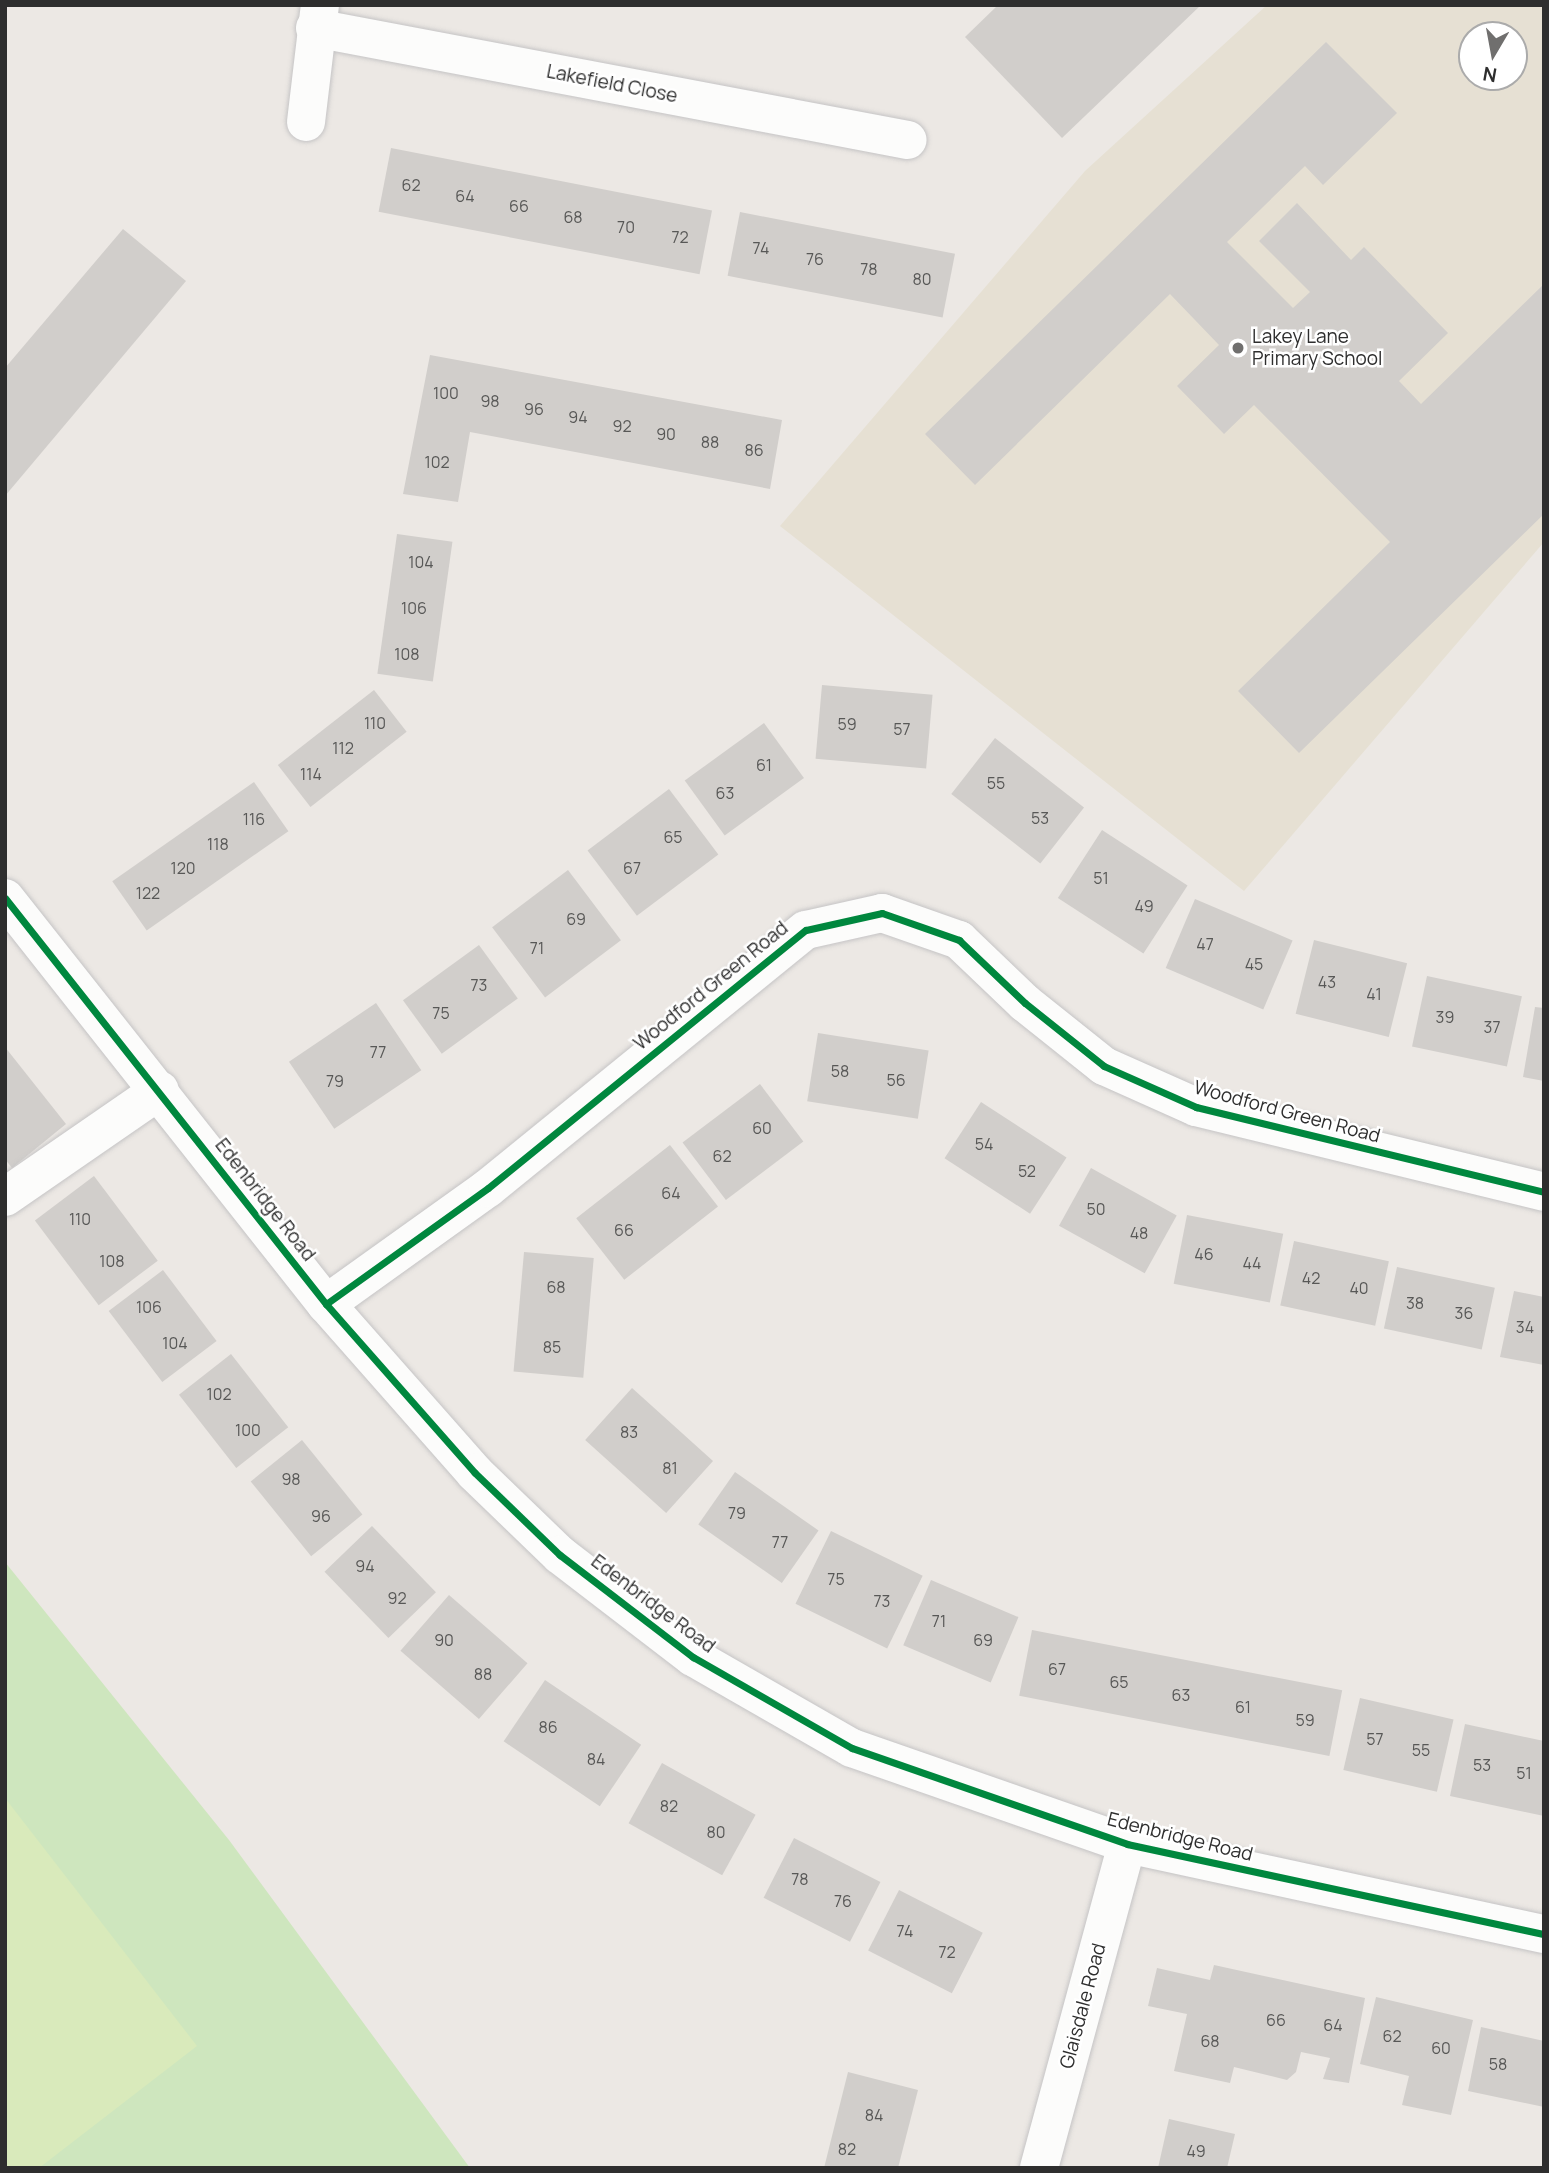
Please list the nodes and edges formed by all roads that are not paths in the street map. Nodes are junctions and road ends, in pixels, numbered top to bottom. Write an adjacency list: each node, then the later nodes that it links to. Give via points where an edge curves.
1 (317, 17): 2 (street, Lakefield Close); 3 (street, Lakefield Close)
2 (306, 122)
3 (908, 140)
4 (5, 898): 5 (street, Edenbridge Road)
5 (160, 1090): 7 (street); 8 (street, Edenbridge Road)
6 (1544, 1192): 8 (street, Woodford Green Road, via 1196,1107 1104,1066 1025,1003 960,940 882,914 806,930 488,1188)
7 (5, 1197)
8 (326, 1304): 9 (street, Edenbridge Road, via 513,1514 693,1657 852,1748)
9 (1128, 1844): 10 (street, Edenbridge Road); 11 (street, Glaisdale Road)
10 (1544, 1934)
11 (1039, 2168)

